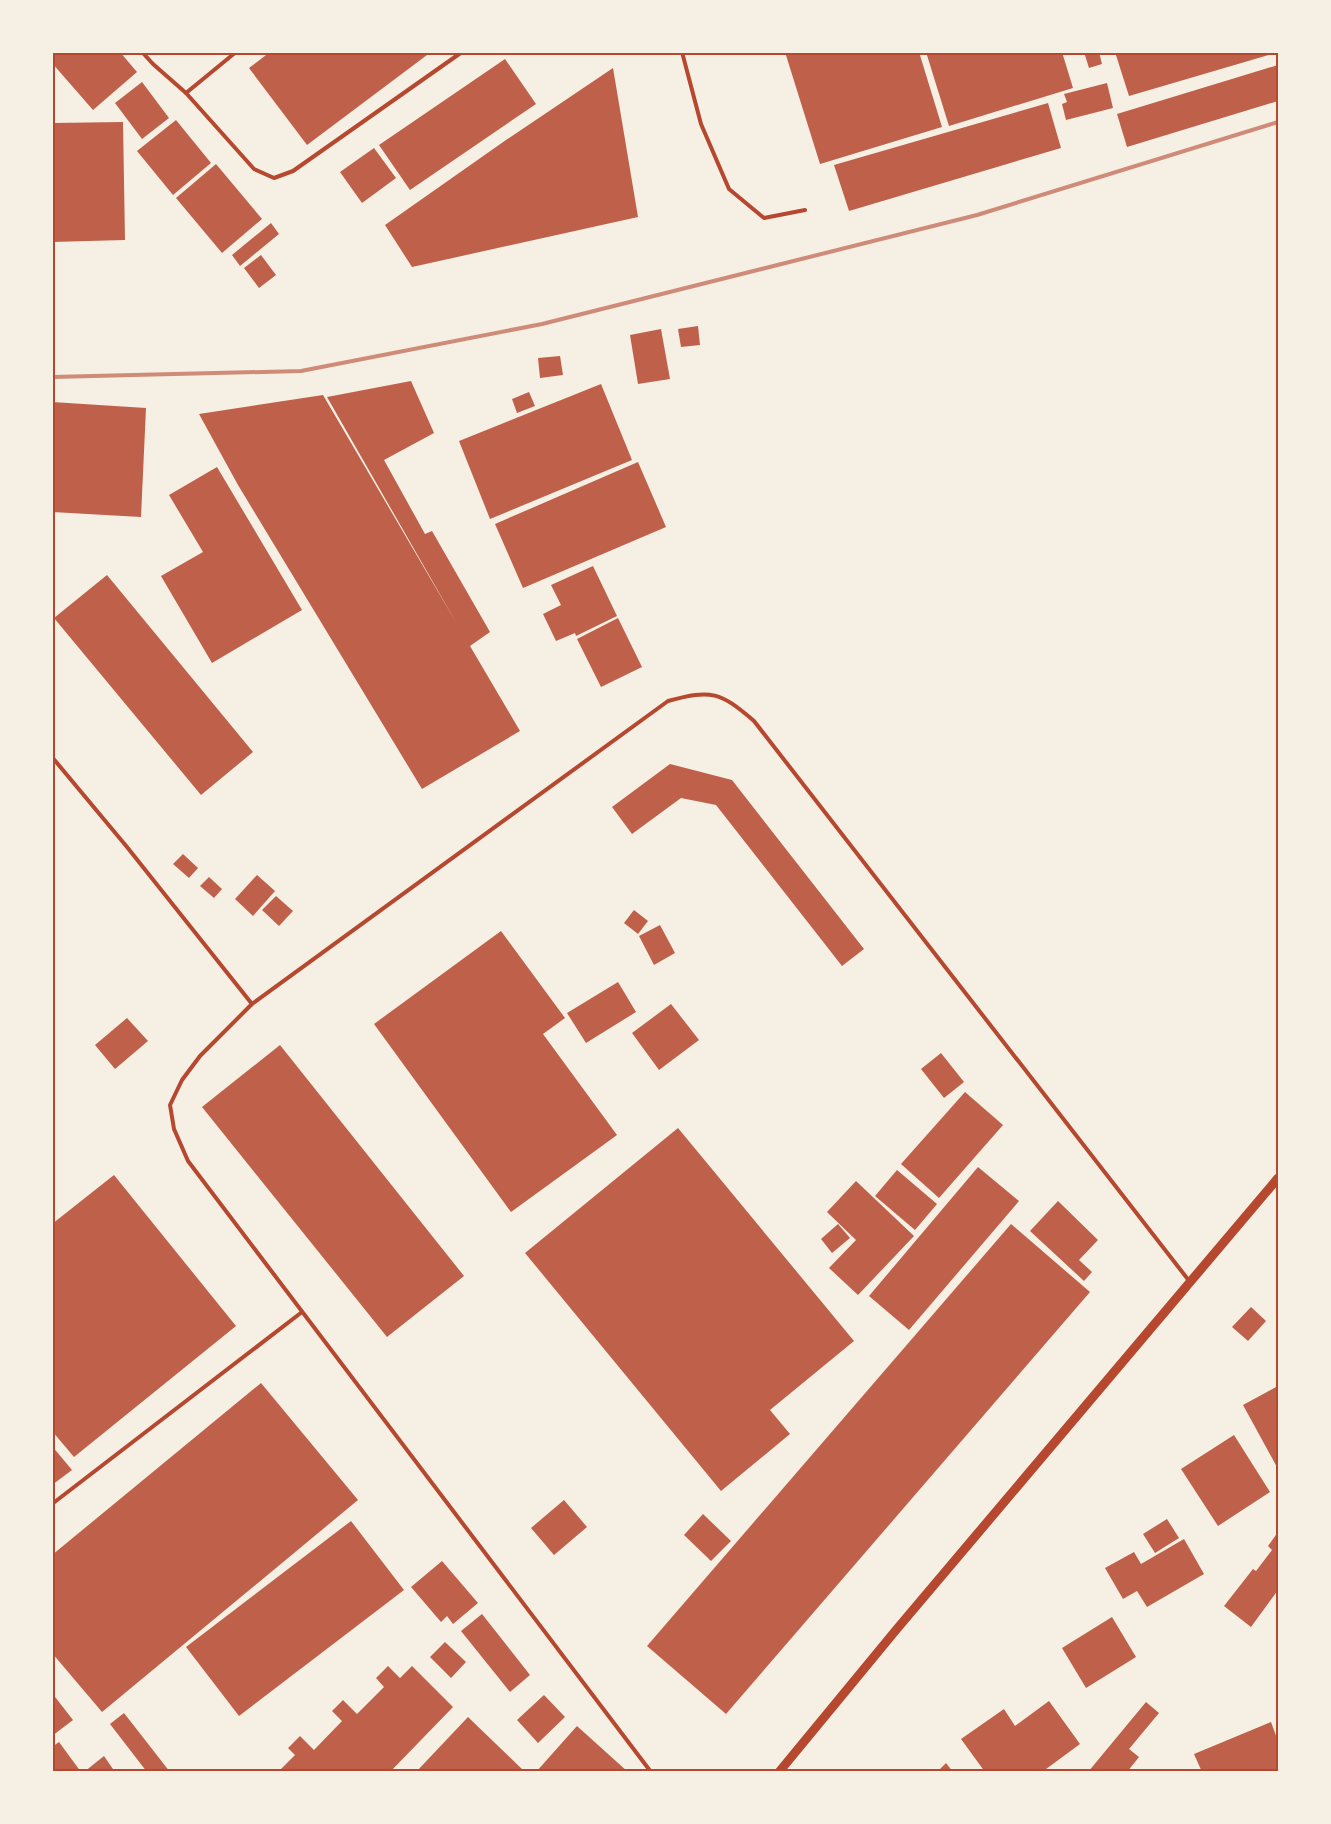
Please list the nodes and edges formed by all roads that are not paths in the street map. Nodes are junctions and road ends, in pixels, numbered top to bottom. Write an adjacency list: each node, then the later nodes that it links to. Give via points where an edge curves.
1 (142, 52): 5 (lane)
2 (236, 52): 5 (lane)
3 (462, 52): 5 (lane, via 293,171 274,178 254,169)
4 (682, 52): 6 (lane, via 701,124 729,189 764,218)
5 (186, 93)
6 (805, 210)
7 (52, 757): 8 (lane)
8 (252, 1004): 10 (lane, via 668,701 693,694 715,695 735,704 754,721); 11 (lane, via 200,1056 182,1080 170,1105 174,1129 188,1161)
9 (1278, 1178): 10 (street)
10 (1190, 1282): 14 (street)
11 (302, 1312): 12 (lane); 13 (lane)
12 (52, 1504)
13 (651, 1772)
14 (779, 1772)

